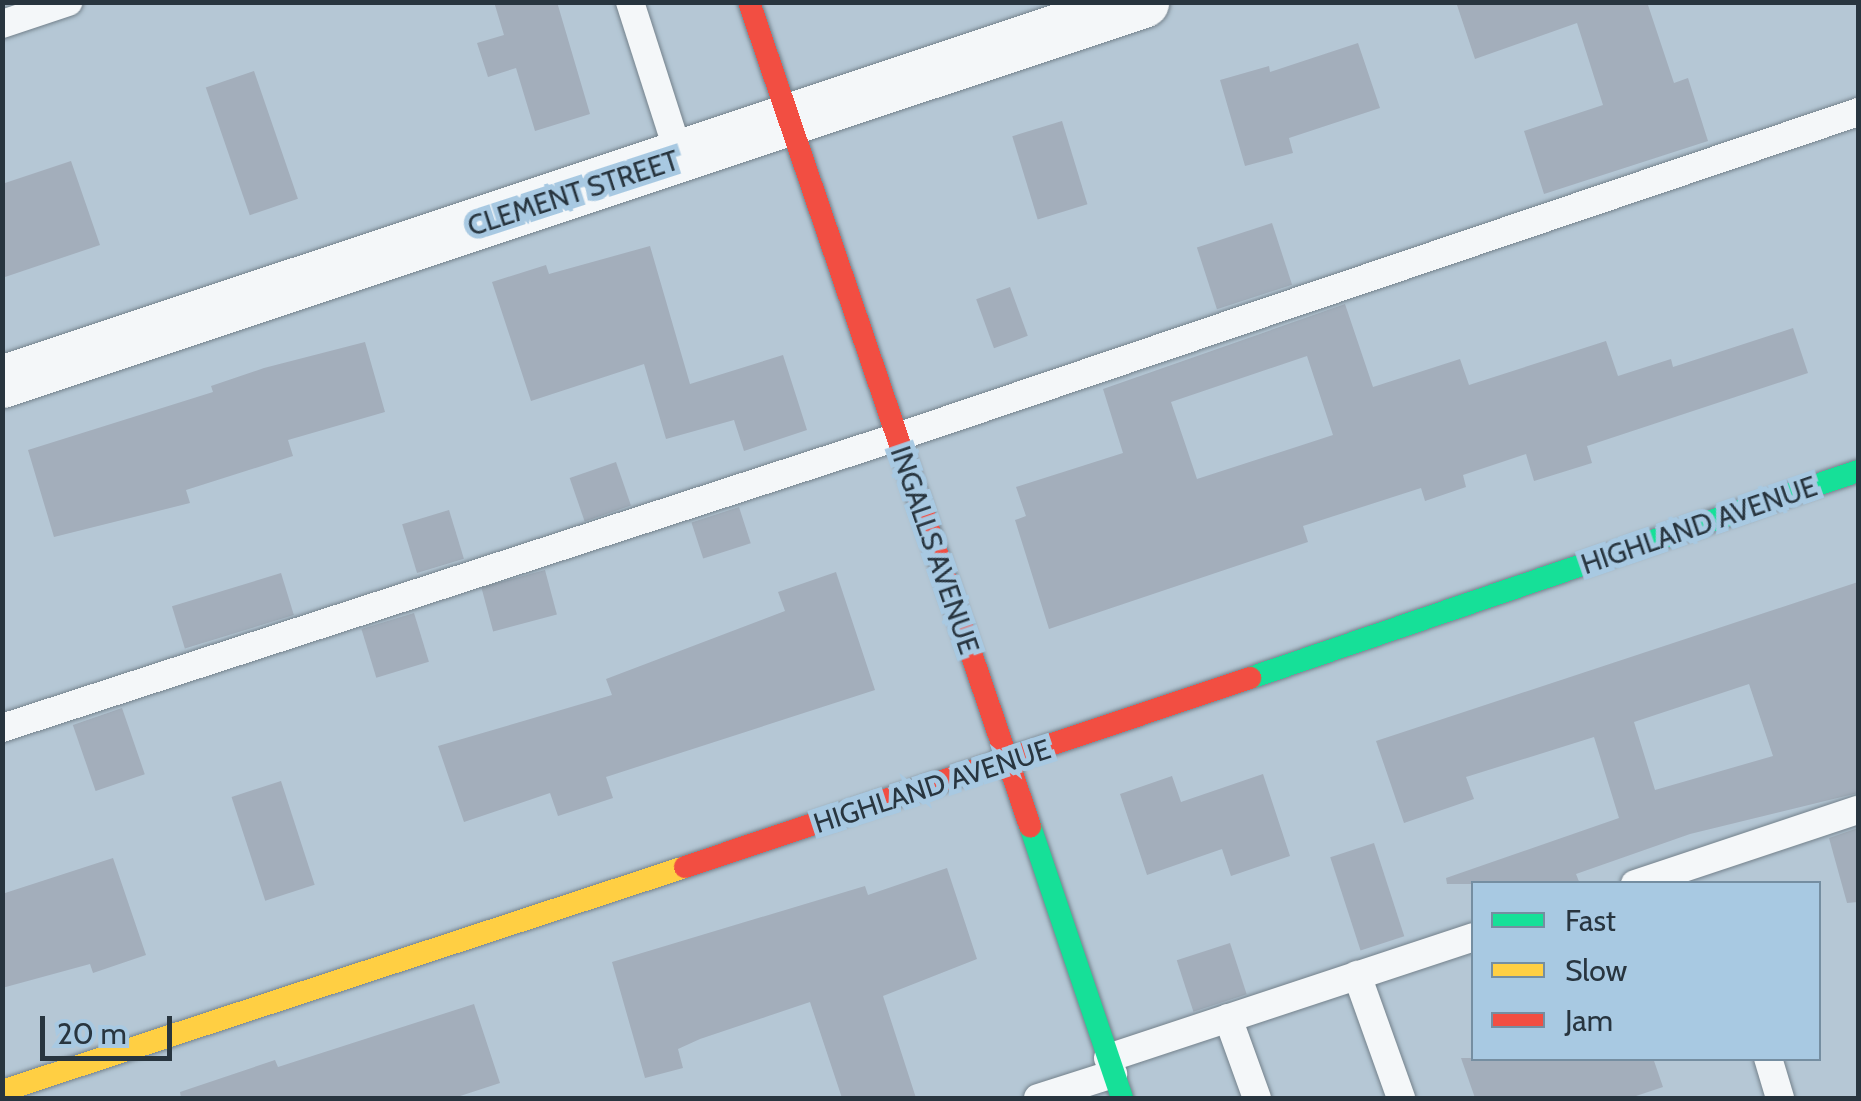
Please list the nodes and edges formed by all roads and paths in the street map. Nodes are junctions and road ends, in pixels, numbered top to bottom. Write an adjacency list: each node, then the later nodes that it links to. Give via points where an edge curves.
1 (68, 2): 5 (lane)
2 (630, 2): 8 (lane)
3 (749, 2): 7 (street, INGALLS AVENUE)
4 (1143, 2): 7 (street, CLEMENT STREET)
5 (2, 24)
6 (1858, 112): 10 (lane)
7 (790, 121): 8 (street, CLEMENT STREET); 10 (street, INGALLS AVENUE)
8 (680, 158): 9 (street, CLEMENT STREET)
9 (2, 382)
10 (897, 437): 12 (lane); 13 (street, INGALLS AVENUE)
11 (1858, 471): 13 (street, HIGHLAND AVENUE)
12 (2, 728)
13 (1007, 761): 20 (street, INGALLS AVENUE); 21 (street, HIGHLAND AVENUE)
14 (1858, 810): 15 (lane)
15 (1644, 881)
16 (1471, 938): 17 (lane)
17 (1358, 975): 18 (lane); 24 (lane)
18 (1228, 1018): 20 (lane); 23 (lane)
19 (1769, 1061): 25 (lane)
20 (1114, 1077): 22 (lane)
21 (2, 1091)
22 (1038, 1098)
23 (1256, 1098)
24 (1401, 1098)
25 (1780, 1098)

